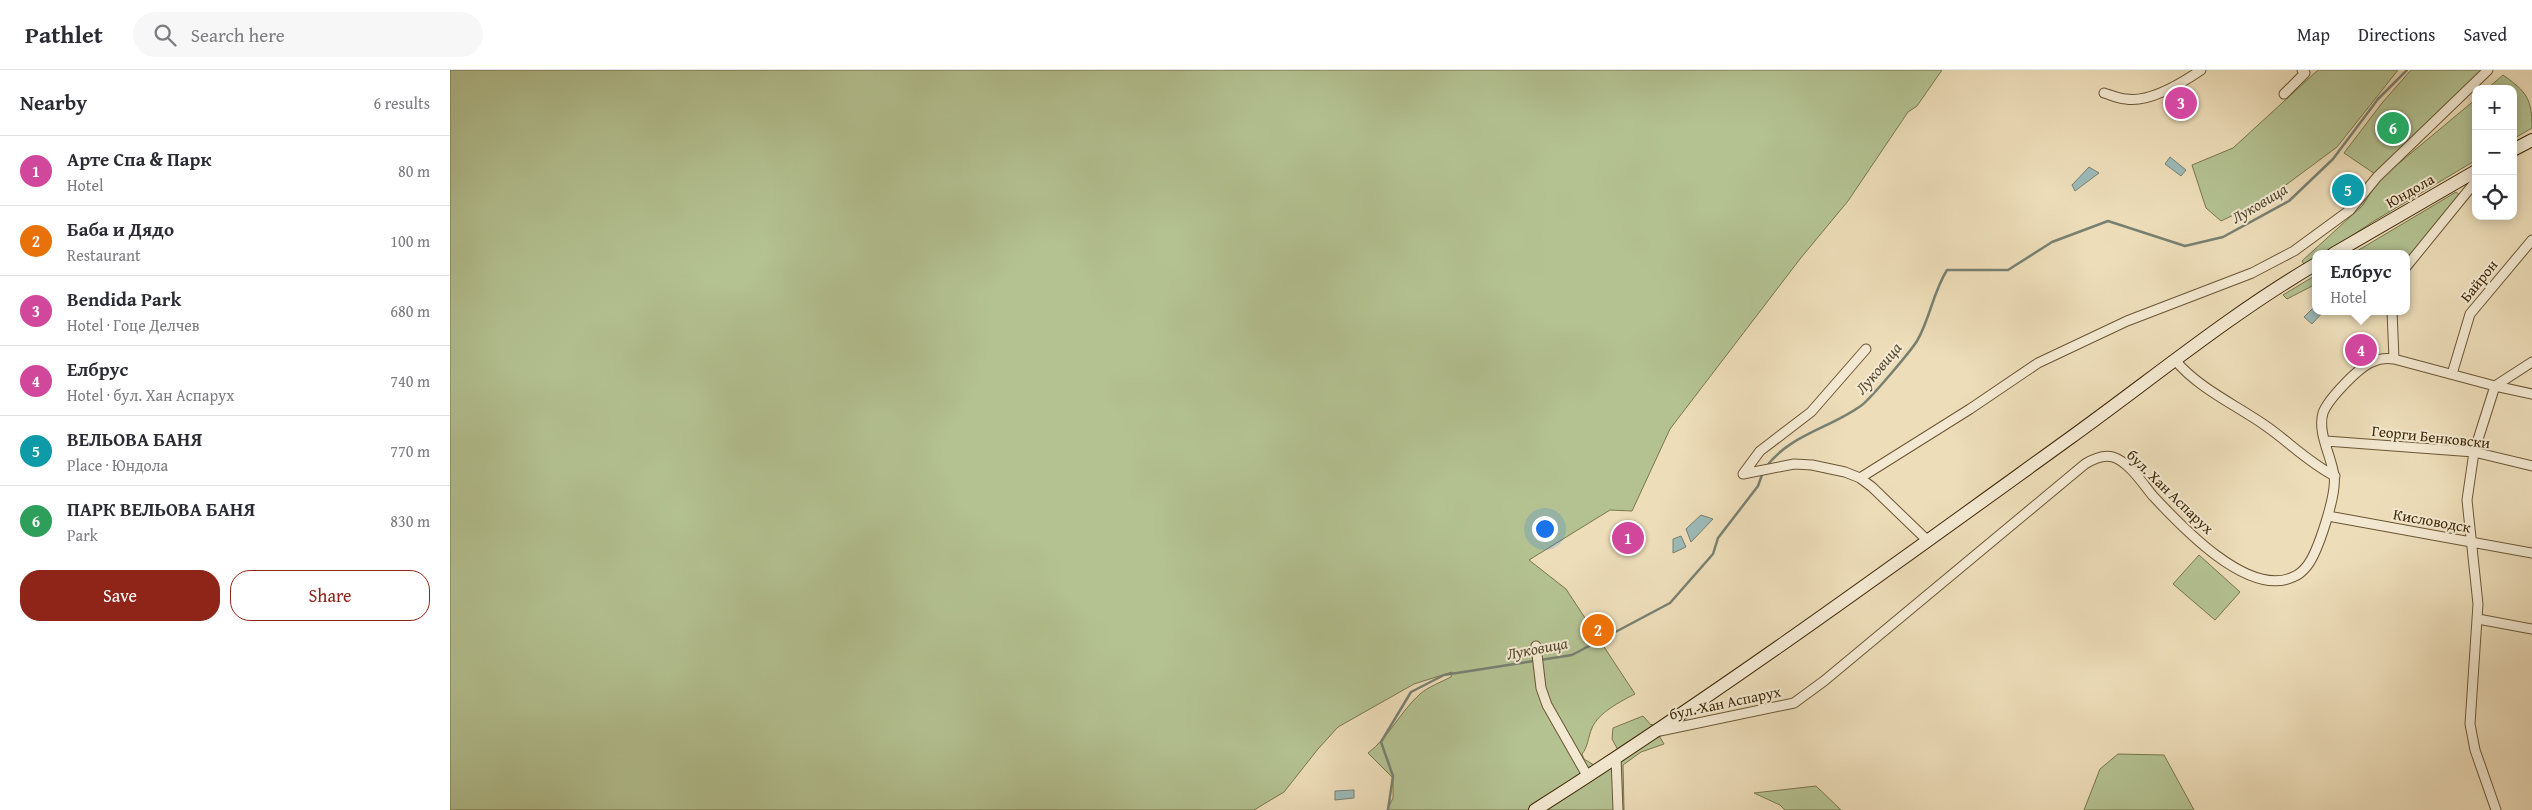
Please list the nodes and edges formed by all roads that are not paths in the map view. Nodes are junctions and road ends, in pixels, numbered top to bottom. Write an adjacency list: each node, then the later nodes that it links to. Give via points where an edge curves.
1 (2201, 70): 4 (street, via 2142,98 2127,100)
2 (2302, 70): 5 (street, via 2305,73)
3 (2488, 70): 26 (street, via 2377,177 2350,210 2294,251 2252,273 2127,321 2038,363 1970,410)
4 (2104, 93)
5 (2284, 94)
6 (2532, 140): 7 (main road)
7 (2517, 148)
8 (2472, 174): 11 (main road, Юндола)
9 (2472, 186): 12 (street)
10 (2532, 240): 19 (street, Байрон, via 2470,314)
11 (2339, 250)
12 (2410, 261)
13 (2312, 266): 17 (main road, via 2243,309)
14 (2392, 315): 16 (street)
15 (1866, 349): 26 (street, via 1811,412 1760,451 1743,474 1794,464 1812,465)
16 (2394, 358): 19 (street, бул. Хан Аспарух); 22 (street, бул. Хан Аспарух, via 2382,358 2364,366 2330,403 2323,413)
17 (2175, 360): 25 (street, via 2190,376); 28 (main road)
18 (2532, 362): 20 (street)
19 (2452, 374): 20 (street, бул. Хан Аспарух)
20 (2496, 386): 21 (street, бул. Хан Аспарух); 23 (street)
21 (2532, 394)
22 (2326, 441): 23 (street, Георги Бенковски); 25 (street, бул. Хан Аспарух)
23 (2474, 452): 24 (street, Георги Бенковски); 29 (street, via 2467,500)
24 (2532, 466)
25 (2334, 476): 27 (street, бул. Хан Аспарух)
26 (1860, 478): 28 (street)
27 (2328, 516): 29 (street, Кисловодск); 34 (street, бул. Хан Аспарух, via 2309,564 2301,573 2274,581 2259,580 2242,574 2206,546 2174,518 2121,461 2104,456 2085,464 1794,703)
28 (1928, 541): 34 (main road)
29 (2472, 542): 30 (street, Кисловодск); 31 (street)
30 (2532, 553)
31 (2478, 619): 32 (street); 39 (street, via 2470,724 2475,750)
32 (2532, 629)
33 (1536, 650): 36 (street, via 1541,688 1547,705)
34 (1657, 732): 35 (main road)
35 (1616, 758): 36 (main road); 38 (street)
36 (1588, 776): 37 (main road)
37 (1535, 810)
38 (1618, 810)
39 (2496, 810)

